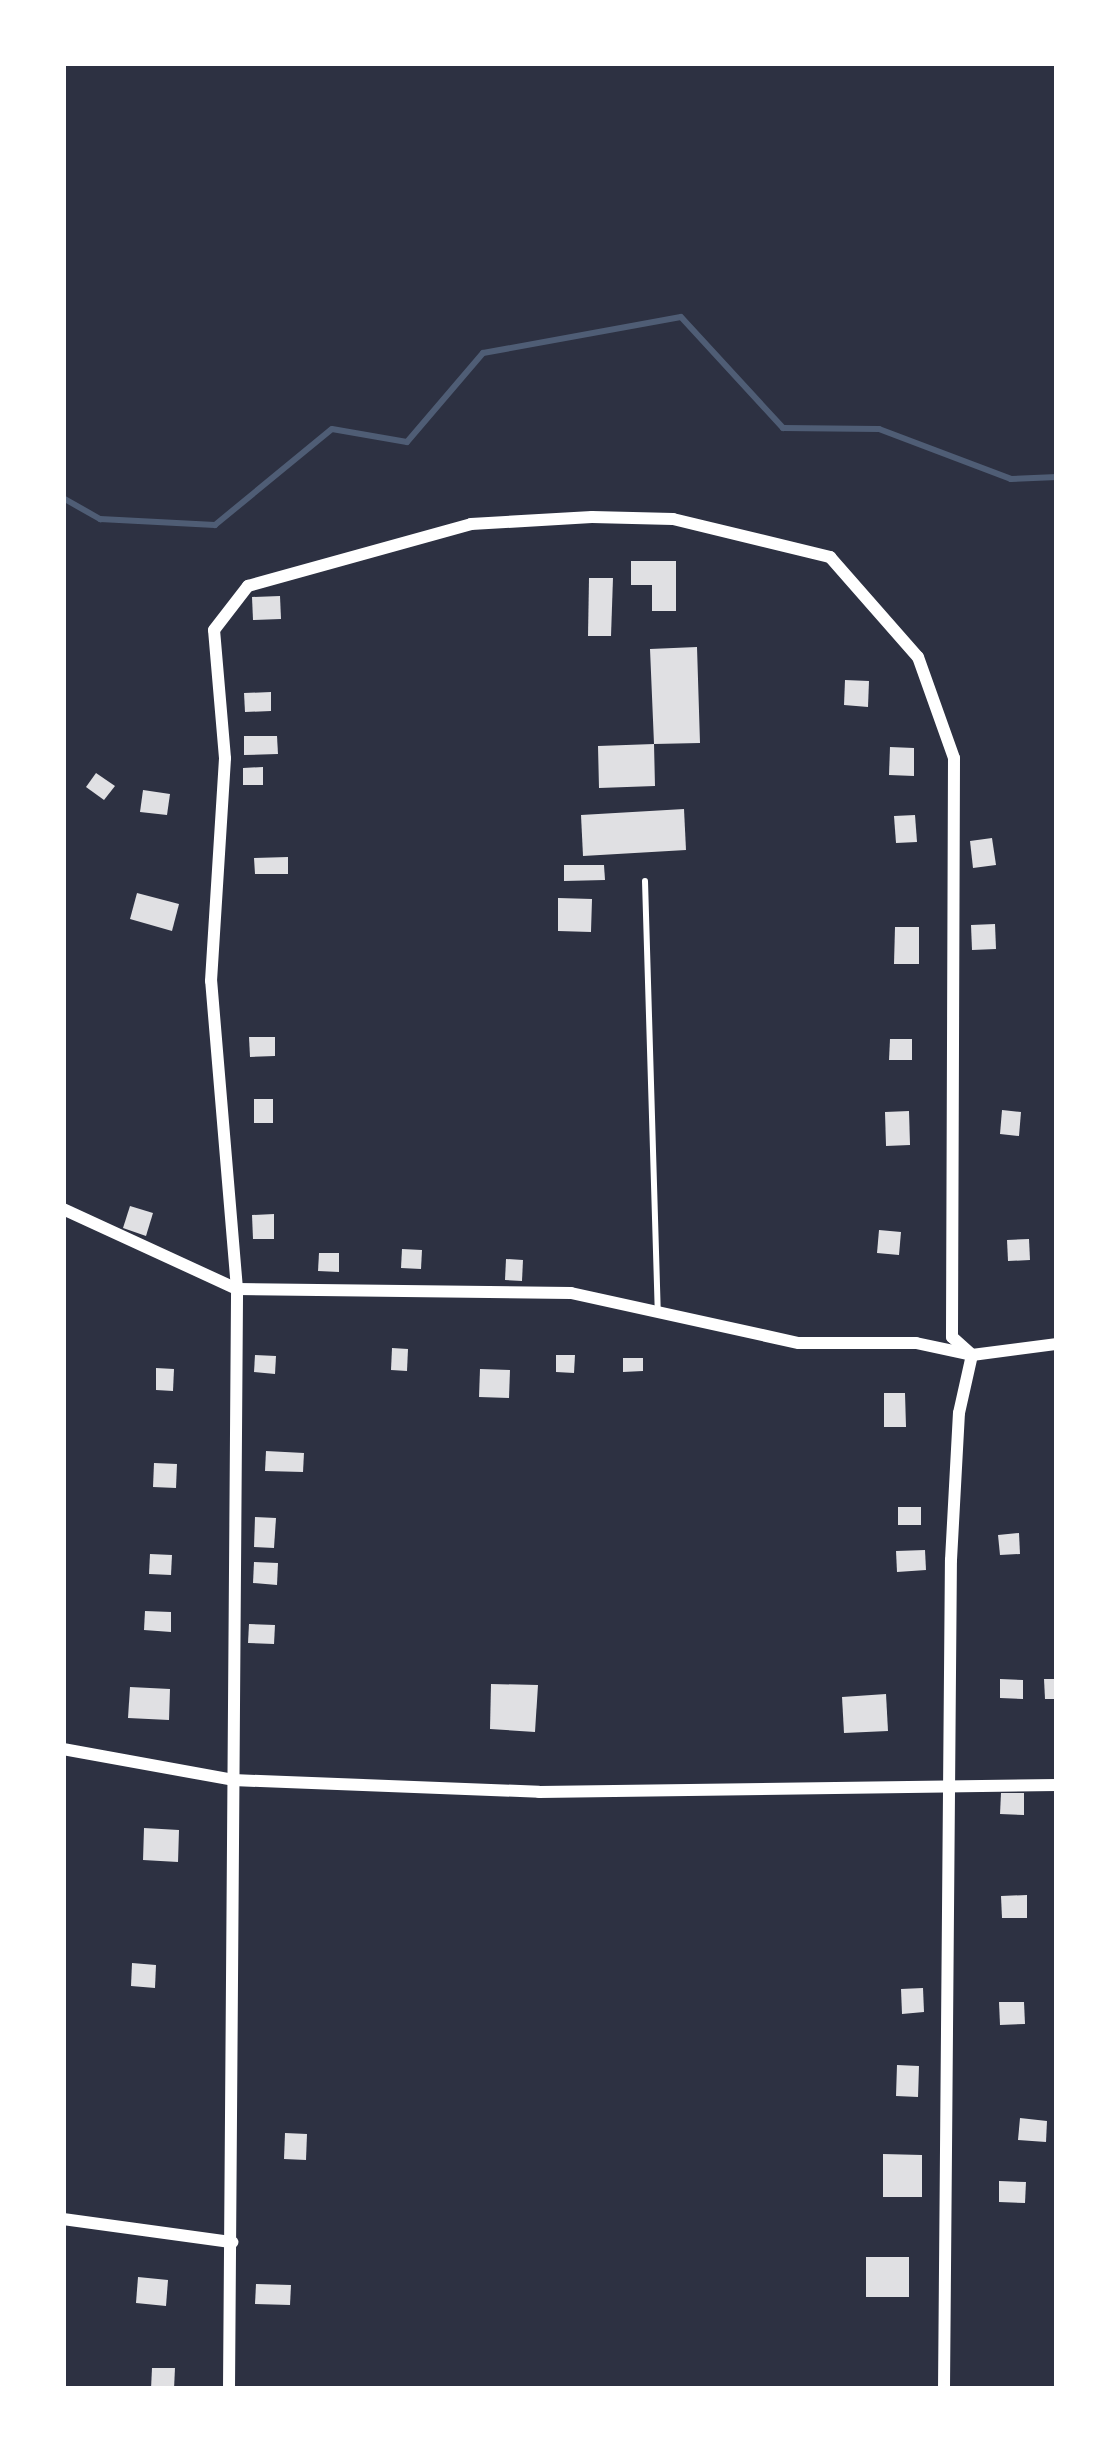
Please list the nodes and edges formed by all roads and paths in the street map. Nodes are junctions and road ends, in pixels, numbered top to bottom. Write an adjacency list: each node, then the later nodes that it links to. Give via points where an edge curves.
1 (645, 881): 4 (lane)
2 (63, 1209): 3 (street)
3 (237, 1289): 4 (street, via 571,1293); 6 (street, via 211,981 225,758 214,630 248,586 471,524 673,519 830,556 918,657 954,758 952,1337); 8 (street)
4 (658, 1312): 6 (street, via 764,1340 916,1343)
5 (1057, 1343): 6 (street)
6 (972, 1355): 10 (street, via 959,1413 951,1559)
7 (63, 1749): 8 (street)
8 (233, 1780): 10 (street, via 539,1792); 12 (street)
9 (1057, 1785): 10 (street)
10 (951, 1790): 14 (street)
11 (63, 2219): 12 (street)
12 (232, 2242): 13 (street)
13 (229, 2389)
14 (944, 2389)

